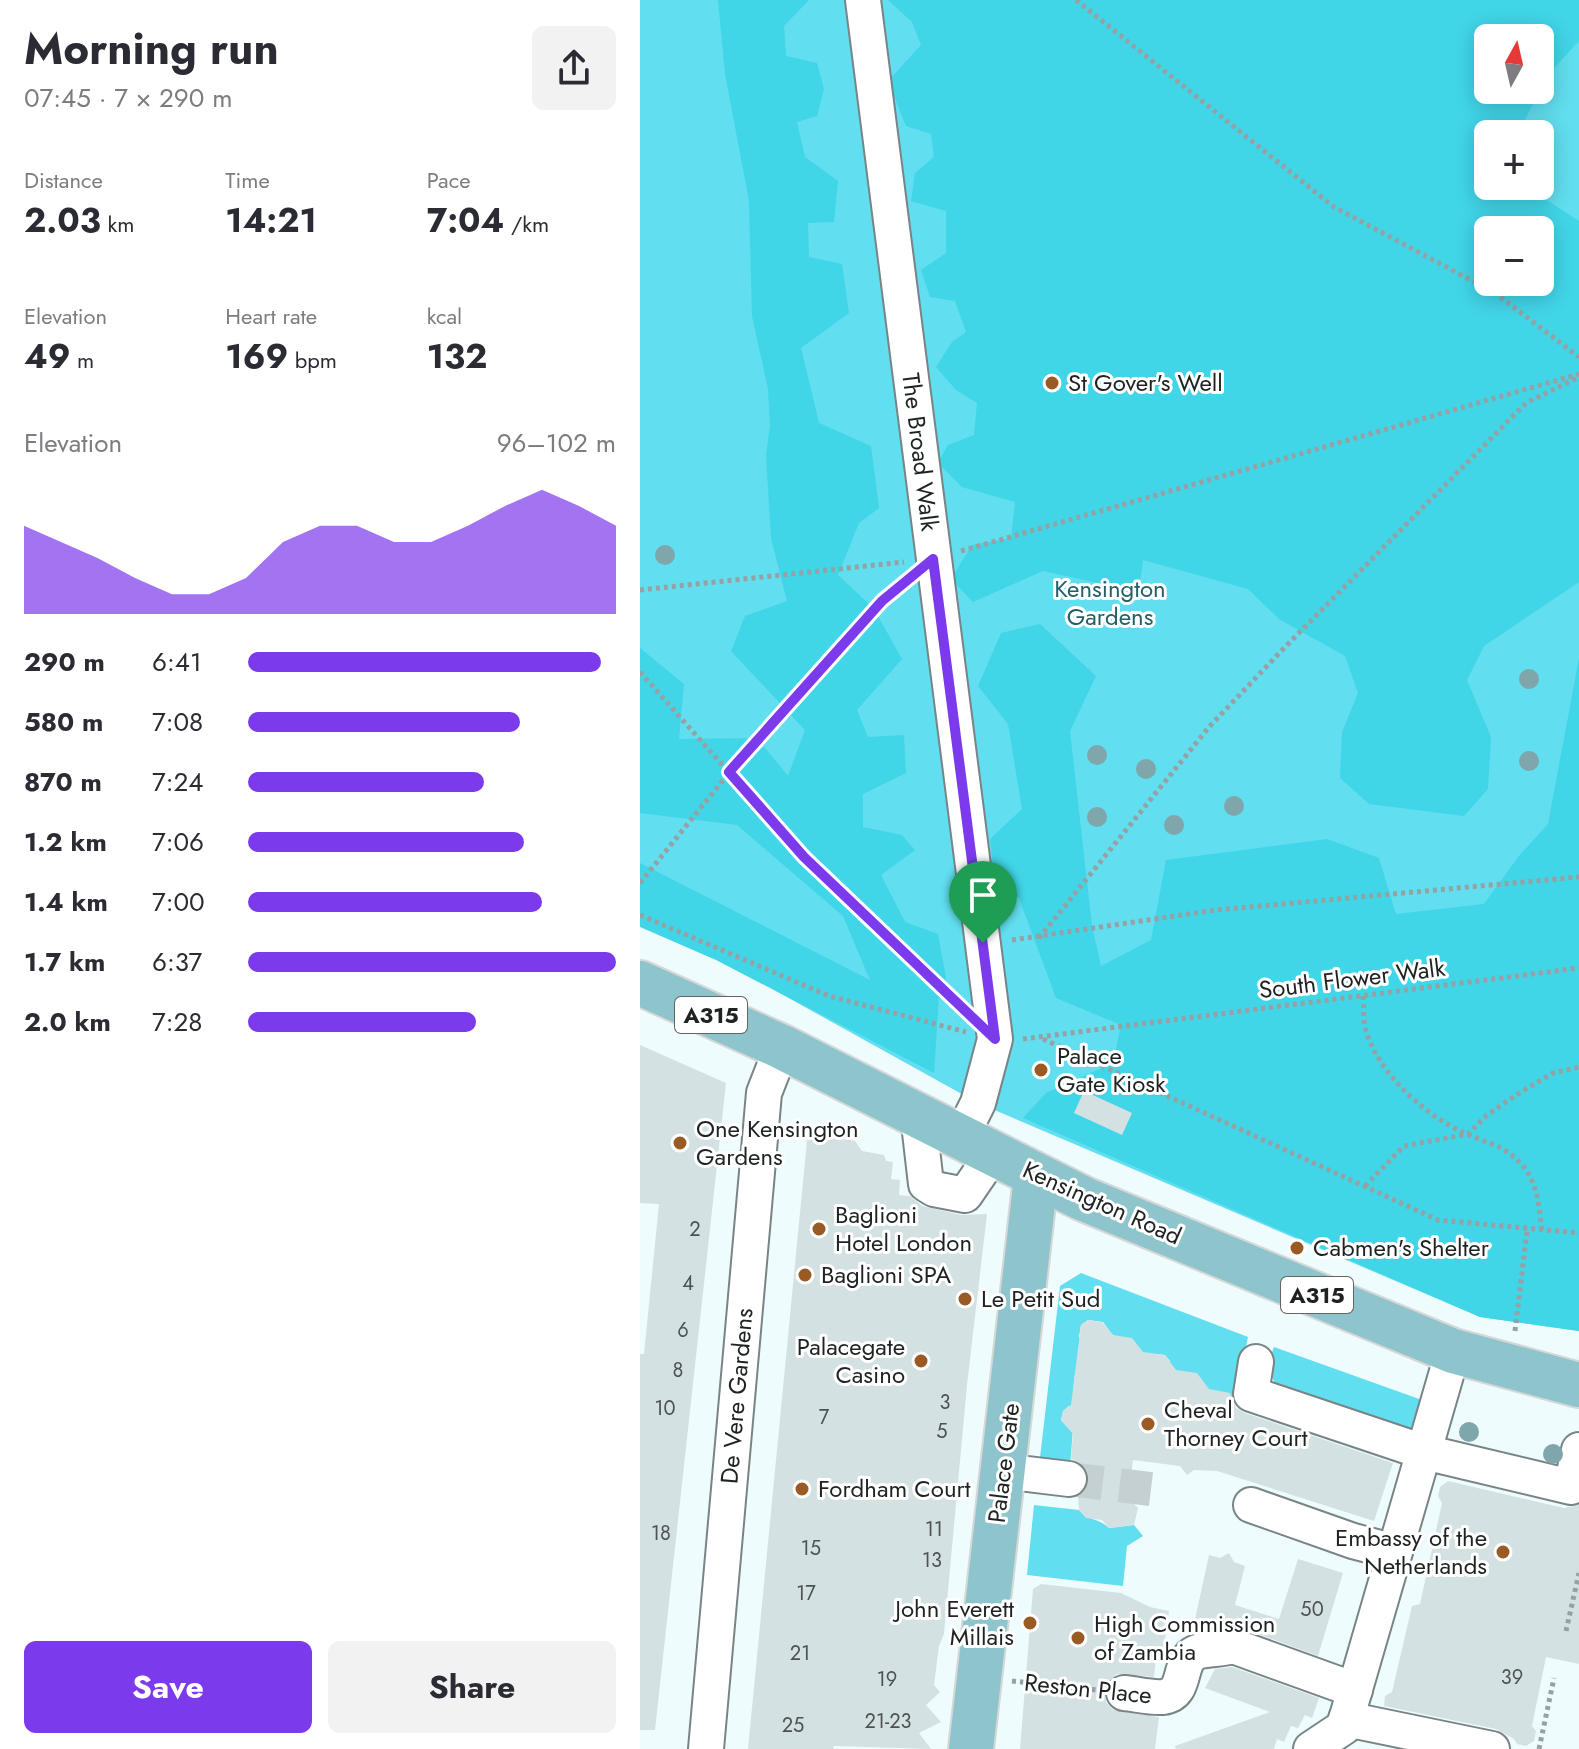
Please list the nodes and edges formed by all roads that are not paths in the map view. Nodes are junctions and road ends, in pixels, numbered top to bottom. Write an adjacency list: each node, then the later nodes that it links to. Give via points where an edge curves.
1 (863, 0): 5 (street, The Broad Walk, via 995,1039 978,1103)
2 (640, 983): 3 (main road, Kensington Road / A315)
3 (782, 1047): 4 (main road, Kensington Road / A315); 18 (street, De Vere Gardens, via 764,1093)
4 (918, 1115): 5 (main road, Kensington Road / A315); 5 (street, The Broad Walk, via 926,1184 934,1189 965,1195)
5 (977, 1145): 6 (main road, Kensington Road / A315)
6 (1036, 1177): 7 (main road, Kensington Road / A315); 12 (main road, Palace Gate)
7 (1453, 1351): 9 (main road, Kensington Road / A315); 11 (street)
8 (1256, 1362): 11 (street, via 1251,1394)
9 (1579, 1385)
10 (1579, 1450): 11 (street, via 1571,1487)
11 (1424, 1452): 15 (street)
12 (1003, 1471): 13 (street); 19 (main road, Palace Gate)
13 (1069, 1479)
14 (1251, 1505): 15 (street)
15 (1395, 1552): 17 (street)
16 (1124, 1693): 17 (street, Reston Place, via 1165,1697 1175,1692 1186,1661 1195,1653 1233,1646)
17 (1351, 1721): 20 (street); 21 (street)
18 (706, 1749)
19 (971, 1749)
20 (1311, 1749)
21 (1492, 1749)

